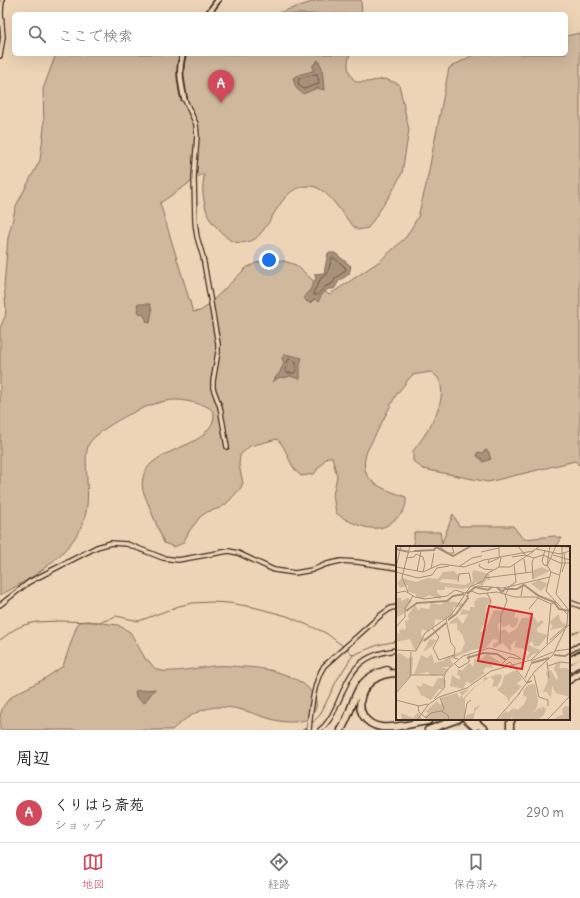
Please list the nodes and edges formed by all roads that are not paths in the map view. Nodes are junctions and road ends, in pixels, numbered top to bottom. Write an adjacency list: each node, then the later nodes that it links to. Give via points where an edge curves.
1 (2, 0): 4 (street, via 3,38)
2 (218, 0): 3 (street)
3 (209, 12)
4 (0, 56)
5 (182, 56): 6 (street, via 180,80)
6 (184, 98): 7 (street, via 196,124 195,222 218,344 213,388 220,408)
7 (227, 447)
8 (396, 568): 10 (street, via 341,561 295,573 274,570 229,551 178,560 163,558 126,544 111,544 97,547 29,582)
9 (570, 602): 12 (street)
10 (0, 605)
11 (396, 606): 30 (street, via 381,615 321,670)
12 (580, 606)
13 (580, 645): 15 (street)
14 (396, 650): 31 (street, via 373,656 356,667 331,717)
15 (570, 650)
16 (580, 655): 17 (highway)
17 (570, 660)
18 (580, 662): 19 (highway)
19 (570, 667)
20 (396, 669): 32 (highway, via 388,669 368,677 353,700)
21 (396, 673): 24 (highway, via 376,677 365,688 360,698 365,716 381,727)
22 (580, 673): 23 (highway)
23 (570, 679)
24 (430, 720): 33 (highway)
25 (455, 720): 34 (highway)
26 (467, 720): 29 (highway)
27 (473, 720): 29 (highway)
28 (512, 720): 35 (highway)
29 (480, 729)
30 (309, 730)
31 (320, 730)
32 (341, 730)
33 (402, 730)
34 (428, 730)
35 (510, 730)

